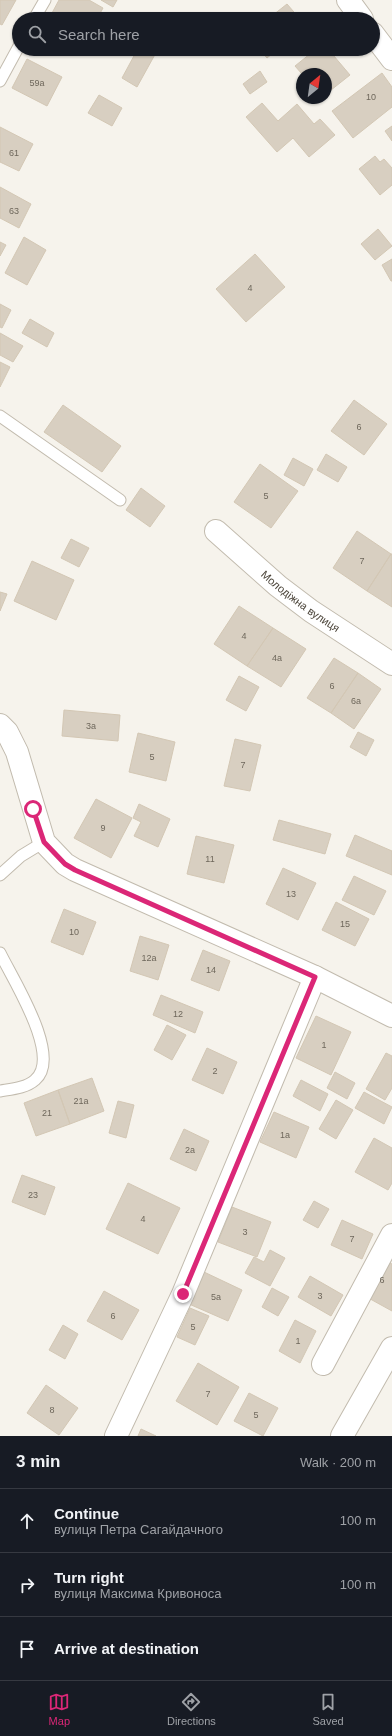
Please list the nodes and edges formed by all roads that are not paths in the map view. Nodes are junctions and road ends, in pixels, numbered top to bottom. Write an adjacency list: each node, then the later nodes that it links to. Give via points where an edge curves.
1 (45, 0): 3 (lane)
2 (348, 0): 4 (street)
3 (38, 12)
4 (357, 12)
5 (380, 43): 7 (street)
6 (14, 56): 8 (lane)
7 (392, 59)
8 (0, 81)
9 (0, 416): 10 (lane)
10 (120, 500)
11 (216, 531): 12 (street, Молодіжна вулиця, via 278,586 311,611)
12 (392, 664)
13 (0, 725): 14 (street, via 7,732 17,752)
14 (44, 842): 15 (lane); 17 (street, via 65,864 75,870)
15 (0, 875)
16 (0, 953): 19 (lane, via 32,1018 44,1051 43,1068 36,1080 19,1088)
17 (315, 977): 18 (street); 23 (street, via 183,1294)
18 (392, 1016)
19 (0, 1091)
20 (392, 1235): 22 (street)
21 (392, 1348): 24 (street)
22 (323, 1364)
23 (116, 1436)
24 (342, 1436)

